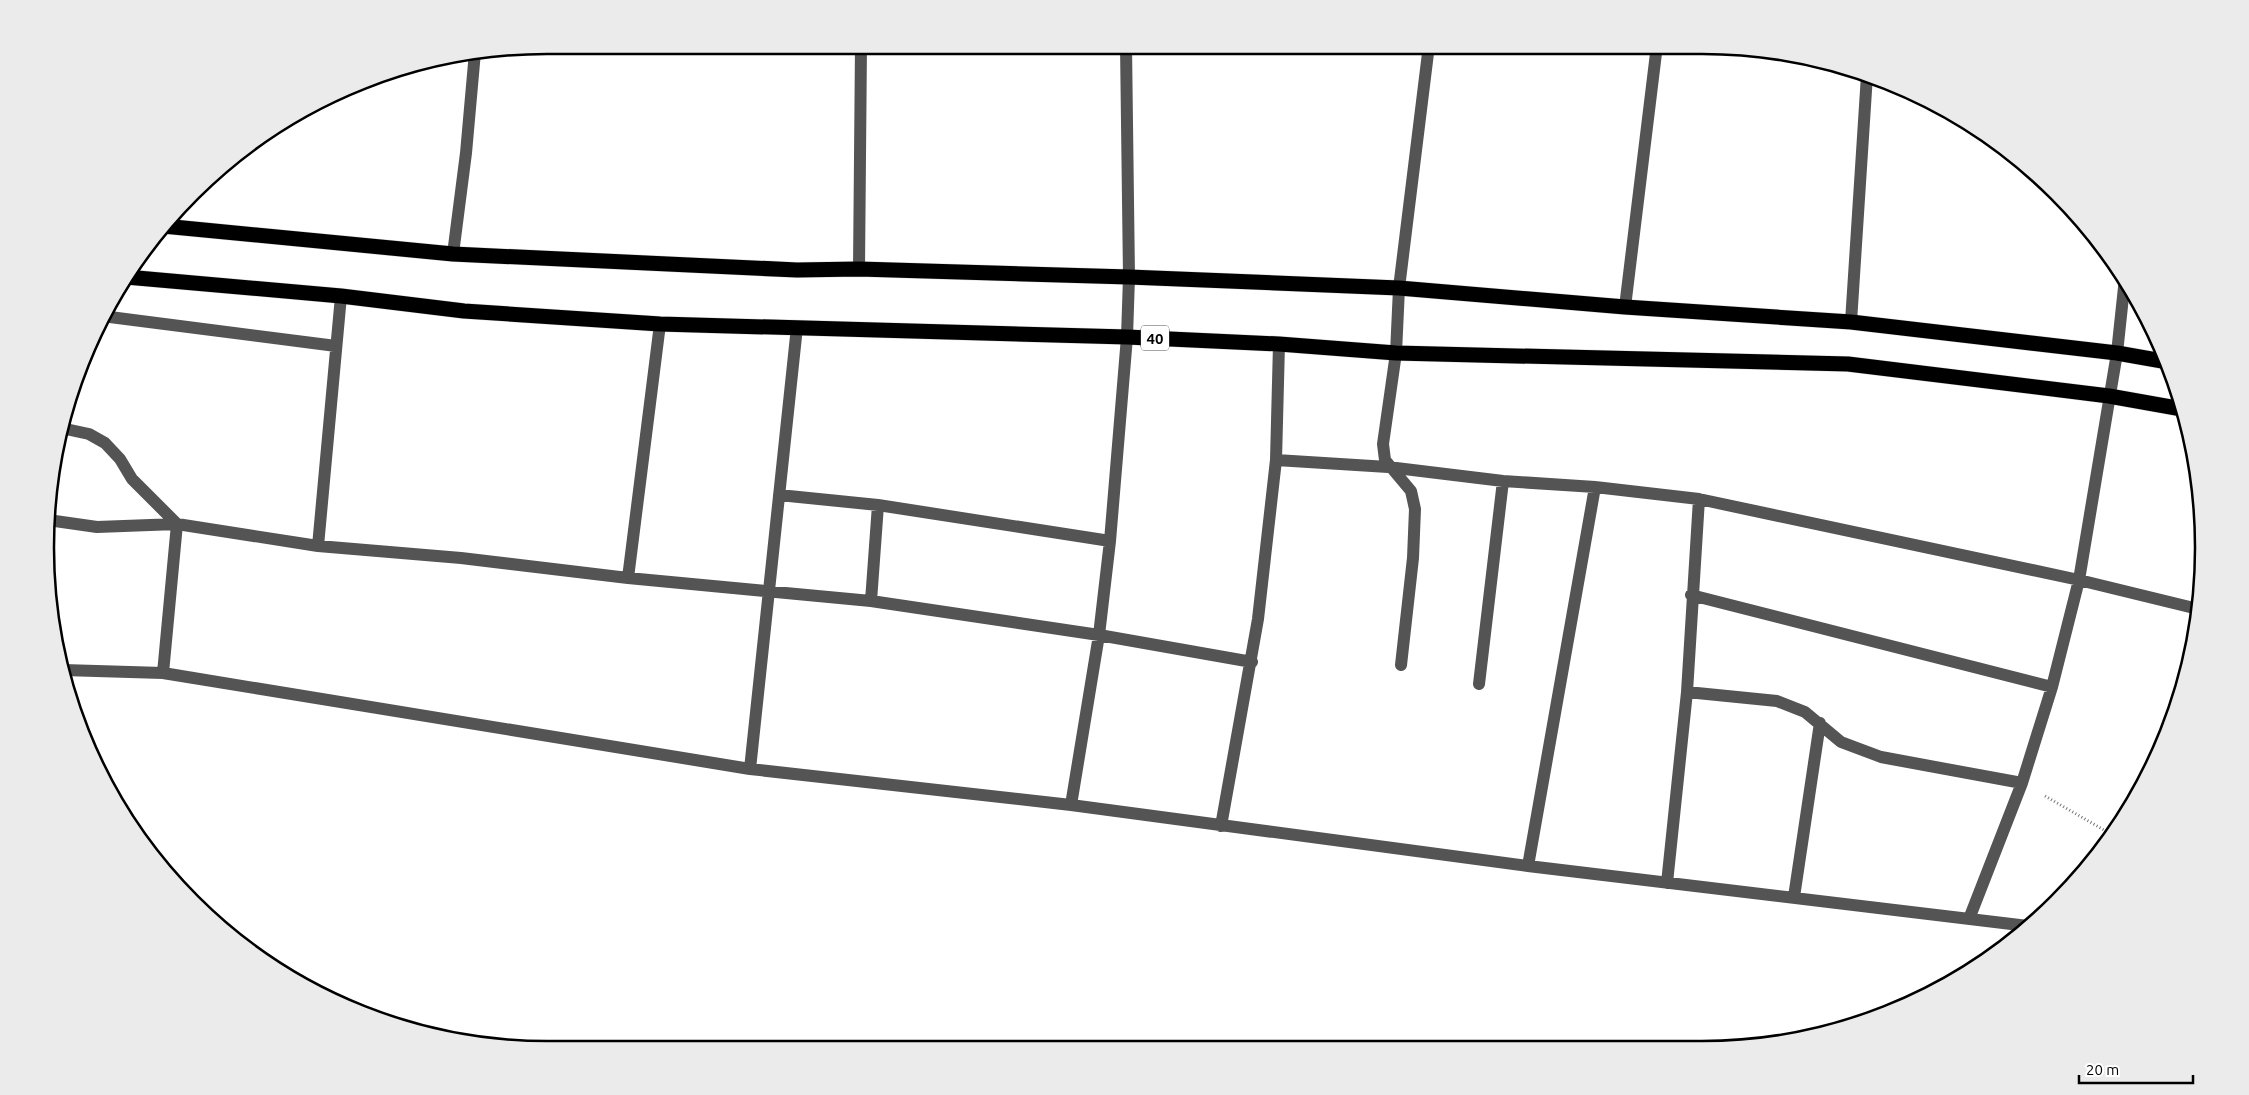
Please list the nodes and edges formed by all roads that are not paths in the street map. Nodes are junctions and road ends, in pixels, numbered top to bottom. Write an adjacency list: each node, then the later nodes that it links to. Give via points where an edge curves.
1 (861, 54): 9 (street)
2 (1126, 54): 10 (street)
3 (1428, 54): 12 (street)
4 (1656, 54): 15 (street)
5 (474, 59): 8 (street)
6 (1867, 82): 17 (street)
7 (172, 227): 8 (highway)
8 (453, 254): 9 (highway, via 797,270)
9 (859, 269): 10 (highway)
10 (1129, 277): 12 (highway); 20 (street)
11 (134, 278): 14 (highway, 40)
12 (1399, 288): 15 (highway); 23 (street)
13 (2123, 291): 24 (street)
14 (341, 296): 18 (highway, 40, via 464,311); 22 (street)
15 (1625, 307): 17 (highway)
16 (111, 317): 22 (street)
17 (1851, 322): 24 (highway)
18 (660, 324): 19 (highway, 40); 40 (street)
19 (797, 327): 20 (highway, 40); 33 (street)
20 (1127, 337): 21 (highway, 40); 38 (street)
21 (1278, 344): 23 (highway, 40); 29 (street)
22 (336, 346): 39 (street)
23 (1396, 353): 26 (highway, 40, via 1848,364); 30 (street, via 1383,444)
24 (2117, 353): 25 (highway); 26 (street)
25 (2158, 360)
26 (2109, 396): 27 (highway, 40); 41 (street)
27 (2174, 408)
28 (69, 430): 37 (street, via 89,434 105,443 132,479)
29 (1276, 460): 30 (street); 47 (street)
30 (1388, 467): 31 (street); 48 (street, via 1411,490 1415,509)
31 (1502, 481): 32 (street); 51 (street)
32 (1595, 487): 34 (street); 59 (street)
33 (779, 495): 35 (street); 42 (street)
34 (1699, 499): 41 (street); 43 (street)
35 (878, 505): 38 (street); 44 (street)
36 (55, 521): 37 (street, via 97,527)
37 (177, 524): 39 (street); 50 (street)
38 (1110, 542): 46 (street)
39 (318, 546): 40 (street, via 461,558)
40 (628, 578): 42 (street)
41 (2079, 580): 45 (street); 52 (street)
42 (768, 592): 44 (street); 55 (street)
43 (1691, 595): 52 (street); 53 (street)
44 (870, 601): 46 (street)
45 (2191, 607)
46 (1099, 635): 47 (street); 57 (street)
47 (1252, 662): 58 (street)
48 (1401, 665)
49 (70, 670): 50 (street)
50 (163, 673): 55 (street)
51 (1479, 684)
52 (2052, 687): 56 (street)
53 (1687, 692): 54 (street, via 1777,701 1805,712); 60 (street)
54 (1820, 723): 56 (street, via 1842,742 1881,757); 61 (street)
55 (750, 769): 57 (street)
56 (2022, 783): 62 (street)
57 (1071, 805): 58 (street)
58 (1221, 826): 59 (street)
59 (1528, 866): 60 (street)
60 (1667, 883): 61 (street)
61 (1794, 897): 62 (street)
62 (1969, 919): 63 (street)
63 (2020, 925)

